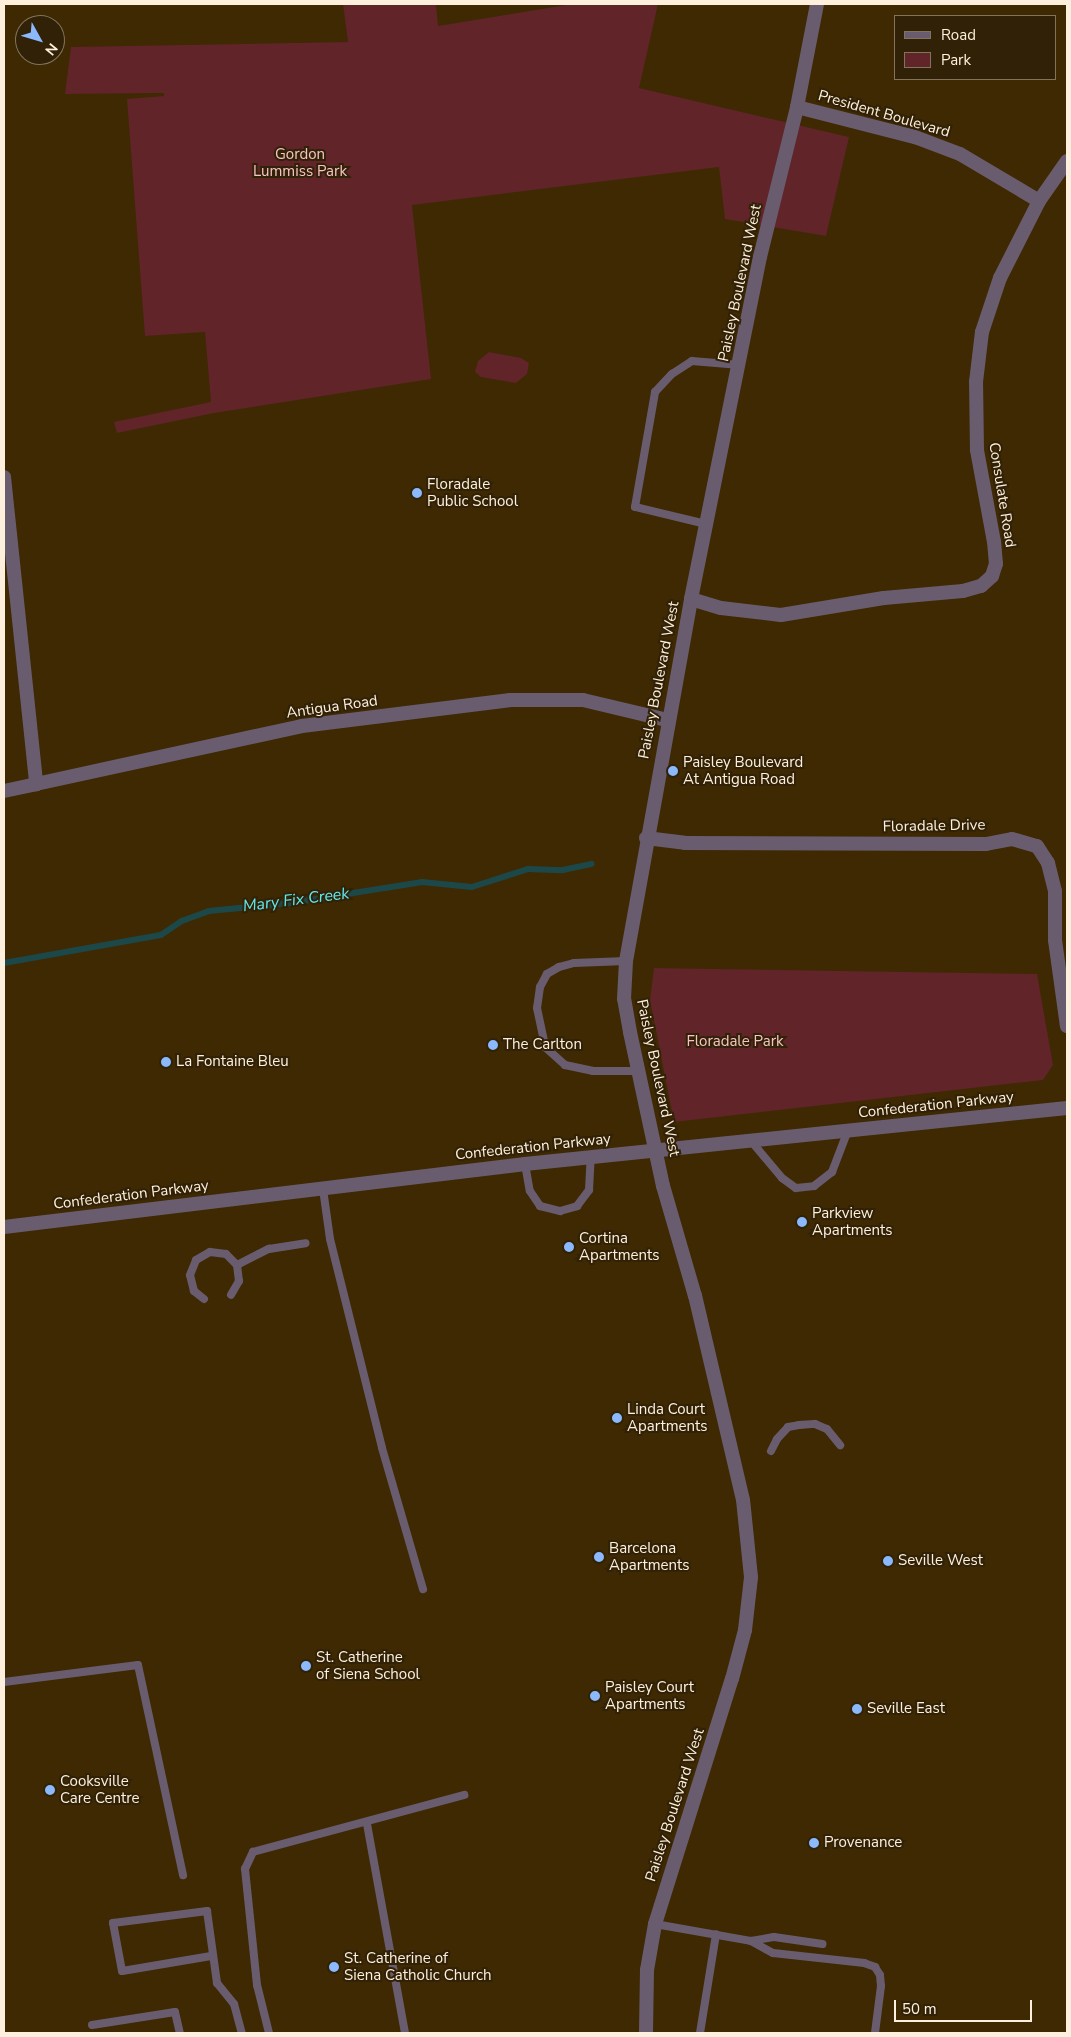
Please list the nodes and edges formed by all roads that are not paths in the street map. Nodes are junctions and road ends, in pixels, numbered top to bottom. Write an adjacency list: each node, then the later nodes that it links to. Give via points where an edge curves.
1 (817, 4): 2 (street, Paisley Boulevard West)
2 (797, 107): 4 (street, President Boulevard, via 915,137 960,154); 5 (street, Paisley Boulevard West, via 760,256)
3 (1067, 161): 4 (street, Consulate Road)
4 (1039, 201): 8 (street, Consulate Road, via 1000,278 982,332 976,450 994,542 996,564 992,576 981,586 963,591 884,598 781,615 721,608)
5 (740, 365): 7 (street, Paisley Boulevard West); 7 (lane, via 692,361 672,374 655,392 635,507)
6 (4, 478): 10 (street)
7 (706, 524): 8 (street, Paisley Boulevard West)
8 (691, 599): 9 (street, Paisley Boulevard West)
9 (667, 720): 10 (street, Antigua Road, via 583,700 510,700 302,726); 12 (street, Paisley Boulevard West)
10 (36, 784): 11 (street, Antigua Road)
11 (4, 791)
12 (646, 838): 13 (street, Paisley Boulevard West); 14 (street, Floradale Drive, via 685,843 986,844 1012,839 1037,846 1048,863 1056,891 1055,940)
13 (626, 961): 15 (street, Paisley Boulevard West, via 624,998); 15 (lane, via 574,963 559,967 547,974 540,987 537,1008 545,1047 565,1065 593,1071)
14 (1067, 1026)
15 (639, 1071): 19 (street, Paisley Boulevard West)
16 (1067, 1108): 17 (street, Confederation Parkway)
17 (848, 1130): 18 (street, Confederation Parkway); 18 (lane, via 832,1172 814,1186 796,1188 782,1178)
18 (751, 1141): 19 (street, Confederation Parkway)
19 (656, 1151): 20 (street, Confederation Parkway); 35 (street, Paisley Boulevard West, via 743,1500 751,1577 745,1630 732,1679)
20 (591, 1157): 21 (street, Confederation Parkway); 21 (lane, via 589,1190 577,1206 560,1211 540,1206 530,1191)
21 (525, 1164): 22 (street, Confederation Parkway)
22 (323, 1189): 23 (street, Confederation Parkway); 30 (lane, via 330,1239 380,1439)
23 (4, 1227)
24 (306, 1243): 25 (lane, via 268,1249)
25 (237, 1265): 26 (lane, via 239,1281); 27 (lane, via 226,1254 218,1252 210,1252 196,1260 190,1275 191,1283)
26 (231, 1295)
27 (204, 1299)
28 (840, 1445): 29 (lane, via 827,1429 815,1424 799,1425 788,1427)
29 (771, 1452)
30 (423, 1589)
31 (4, 1682): 34 (lane, via 138,1665)
32 (464, 1795): 33 (lane)
33 (367, 1824): 43 (lane, via 252,1852 245,1869 257,1985); 44 (lane)
34 (183, 1875)
35 (655, 1924): 36 (lane); 45 (street, Paisley Boulevard West, via 647,1970)
36 (716, 1934): 37 (lane); 46 (lane)
37 (751, 1941): 38 (lane, via 774,1937); 47 (lane, via 773,1953 875,1967 881,1986)
38 (822, 1944)
39 (211, 1956): 39 (lane, via 207,1910 113,1923 122,1971); 42 (lane, via 217,1983 234,2004)
40 (92, 2025): 41 (lane, via 175,2012)
41 (180, 2033)
42 (242, 2033)
43 (269, 2033)
44 (405, 2033)
45 (646, 2033)
46 (700, 2033)
47 (875, 2033)

